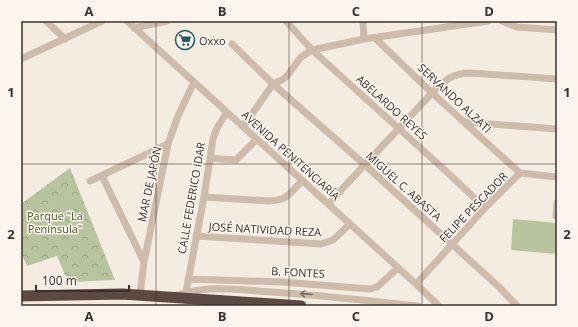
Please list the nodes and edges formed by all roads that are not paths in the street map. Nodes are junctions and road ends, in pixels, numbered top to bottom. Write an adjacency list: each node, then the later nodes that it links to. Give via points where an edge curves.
1 (46, 21): 12 (street)
2 (102, 21): 12 (street)
3 (126, 21): 9 (street, AVENIDA PENITENCIARÍA)
4 (167, 21): 9 (street)
5 (286, 21): 15 (street, ABELARDO REYES)
6 (363, 21): 13 (street)
7 (488, 21): 11 (street)
8 (502, 21): 10 (street, via 517,27)
9 (134, 28): 18 (street, AVENIDA PENITENCIARÍA)
10 (557, 30)
11 (375, 38): 13 (street); 20 (street, SERVANDO ALZATI)
12 (65, 39): 16 (street)
13 (364, 39): 15 (street)
14 (232, 44): 19 (street, MIGUEL C. ABASTA)
15 (312, 50): 19 (street, via 301,57 287,76); 24 (street, ABELARDO REYES)
16 (21, 59)
17 (557, 80): 20 (street, via 460,73 444,81)
18 (194, 82): 21 (street, AVENIDA PENITENCIARÍA); 27 (street, MAR DE JAPÓN)
19 (273, 84): 23 (street); 29 (street, MIGUEL C. ABASTA)
20 (432, 93): 22 (street, SERVANDO ALZATI); 24 (street)
21 (227, 112): 23 (street, AVENIDA PENITENCIARÍA); 28 (street, CALLE FEDERICO IDAR, via 215,133)
22 (465, 122): 25 (street); 30 (street, SERVANDO ALZATI)
23 (243, 127): 26 (street, AVENIDA PENITENCIARÍA)
24 (400, 129): 29 (street); 38 (street, ABELARDO REYES)
25 (557, 129)
26 (256, 140): 28 (street, via 236,160); 34 (street, AVENIDA PENITENCIARÍA)
27 (168, 144): 31 (street); 43 (street, MAR DE JAPÓN)
28 (210, 158): 35 (street, CALLE FEDERICO IDAR)
29 (365, 165): 37 (street); 42 (street, MIGUEL C. ABASTA)
30 (520, 173): 32 (street, FELIPE PESCADOR); 38 (street, FELIPE PESCADOR)
31 (102, 176): 33 (street); 43 (street)
32 (557, 177)
33 (90, 181)
34 (302, 181): 35 (street, via 279,201); 37 (street, AVENIDA PENITENCIARÍA)
35 (204, 197): 41 (street, CALLE FEDERICO IDAR)
36 (557, 203): 39 (street)
37 (328, 204): 40 (street, AVENIDA PENITENCIARÍA)
38 (485, 208): 42 (street, FELIPE PESCADOR)
39 (556, 216)
40 (350, 224): 41 (street, JOSÉ NATIVIDAD REZA, via 333,240 321,244); 44 (street, AVENIDA PENITENCIARÍA)
41 (196, 236): 45 (street, CALLE FEDERICO IDAR)
42 (452, 244): 46 (street, FELIPE PESCADOR); 56 (street, MIGUEL C. ABASTA, via 499,286)
43 (144, 262): 49 (street, MAR DE JAPÓN)
44 (398, 268): 46 (street, AVENIDA PENITENCIARÍA); 47 (street, B. FONTES, via 376,288)
45 (188, 279): 47 (street, B. FONTES); 48 (street, CALLE FEDERICO IDAR)
46 (416, 284): 55 (street, AVENIDA PENITENCIARÍA)
47 (358, 288): 52 (street)
48 (186, 292): 51 (street); 52 (street, one-way to 48, via 224,289)
49 (140, 295): 50 (highway); 51 (highway)
50 (21, 296)
51 (173, 297): 53 (highway)
52 (344, 298): 54 (street)
53 (301, 306)
54 (418, 306)
55 (439, 306)
56 (517, 306)

